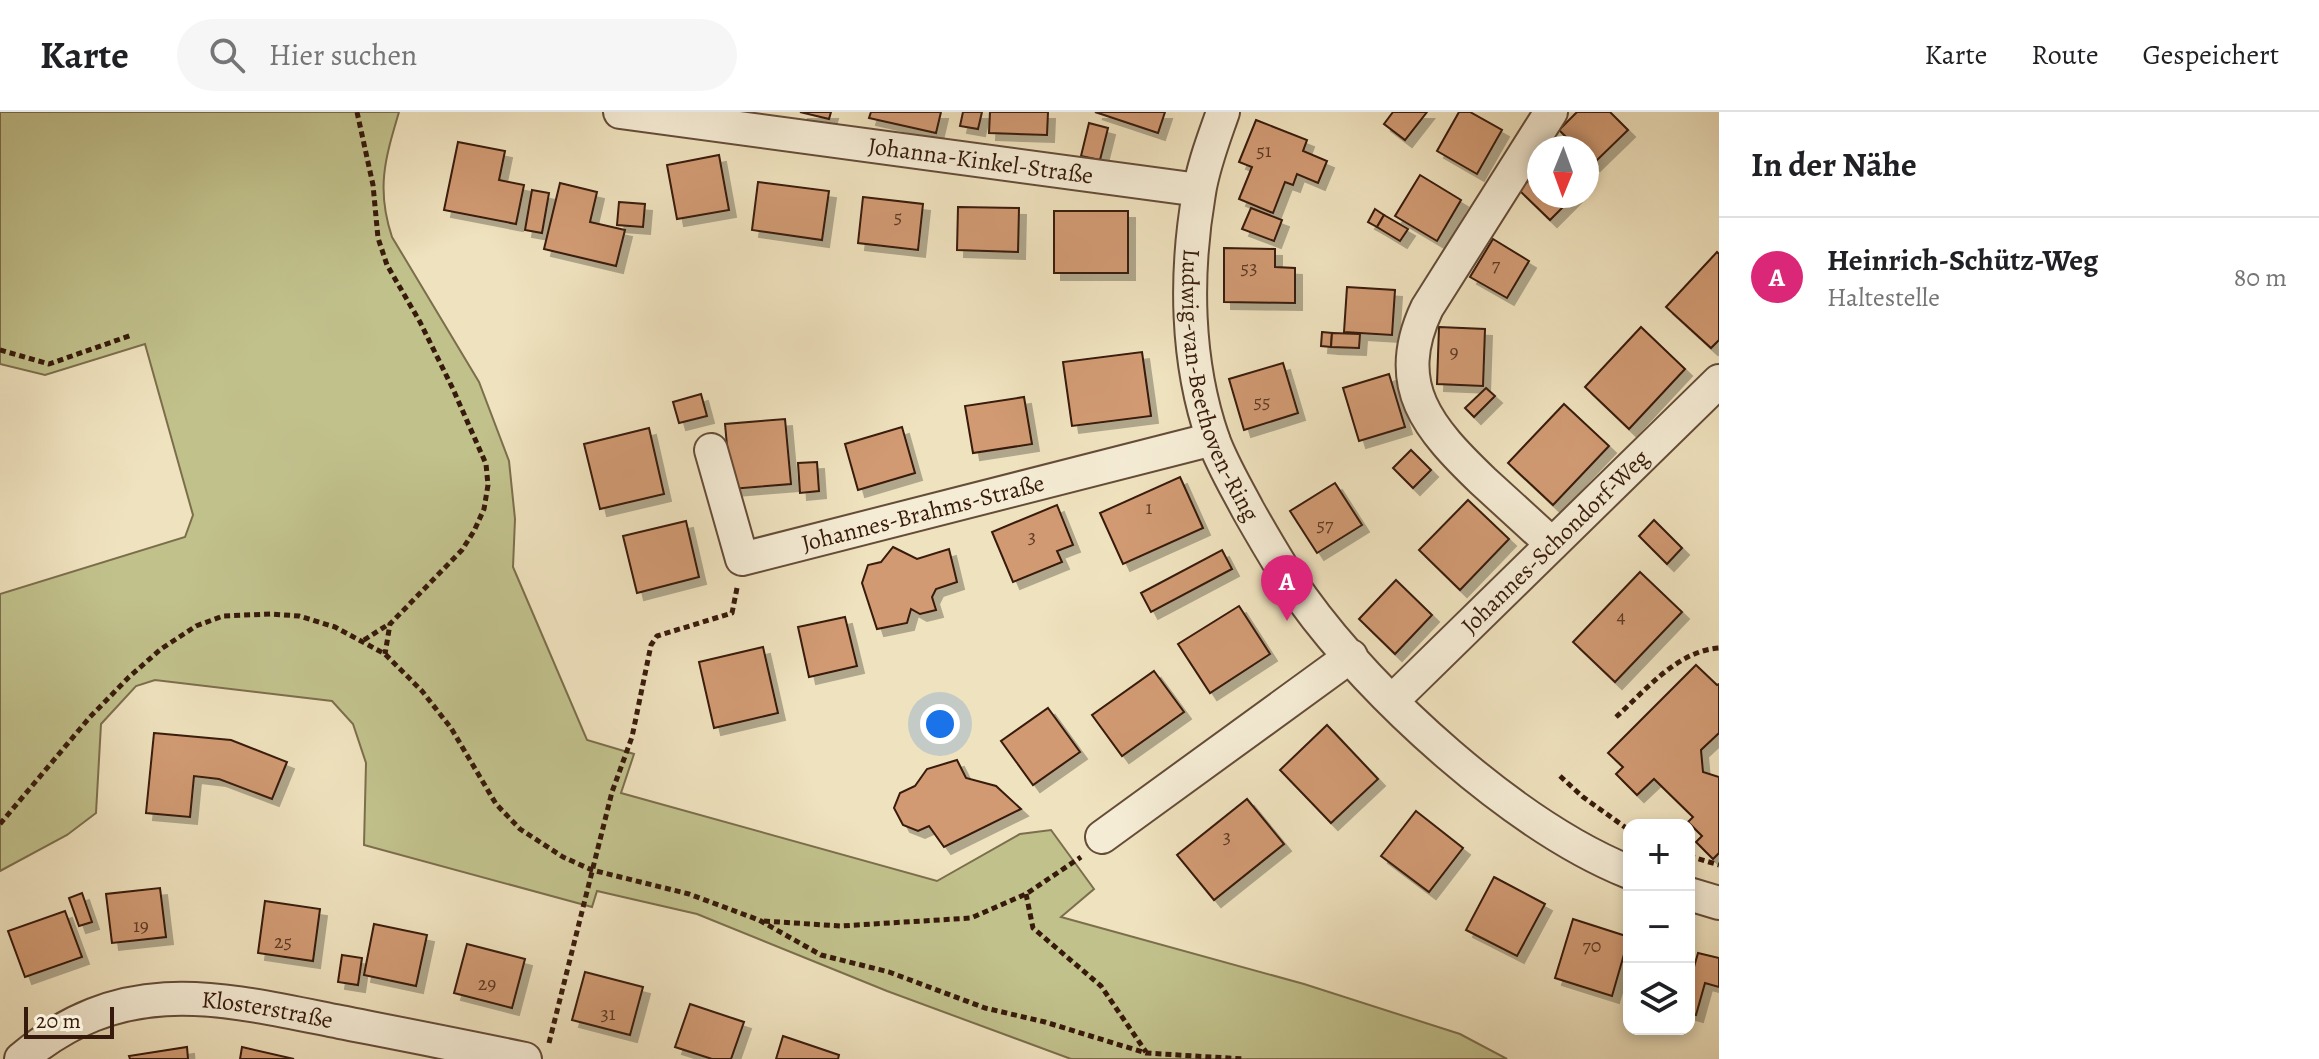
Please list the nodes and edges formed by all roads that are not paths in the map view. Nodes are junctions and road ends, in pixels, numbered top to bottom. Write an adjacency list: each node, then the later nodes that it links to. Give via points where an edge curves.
1 (620, 112): 4 (street, Johanna-Kinkel-Straße)
2 (1223, 112): 4 (street, Ludwig-van-Beethoven-Ring)
3 (1551, 112): 8 (street, via 1427,308 1416,337 1413,368 1417,395 1438,435)
4 (1199, 190): 6 (street, Ludwig-van-Beethoven-Ring, via 1190,313)
5 (1719, 381): 8 (street, Johannes-Schondorf-Weg)
6 (1213, 439): 7 (street, Johannes-Brahms-Straße, via 742,559); 9 (street, Ludwig-van-Beethoven-Ring, via 1272,552)
7 (711, 450)
8 (1552, 544): 10 (street, Johannes-Schondorf-Weg)
9 (1351, 656): 10 (street, Ludwig-van-Beethoven-Ring); 11 (street)
10 (1392, 701): 12 (street, Ludwig-van-Beethoven-Ring, via 1462,765 1534,820)
11 (1102, 837)
12 (1623, 869)
13 (1695, 896): 14 (street)
14 (1719, 903)
15 (536, 1052): 16 (street, Klosterstraße, via 236,1002 170,997 83,1018)
16 (21, 1059)

